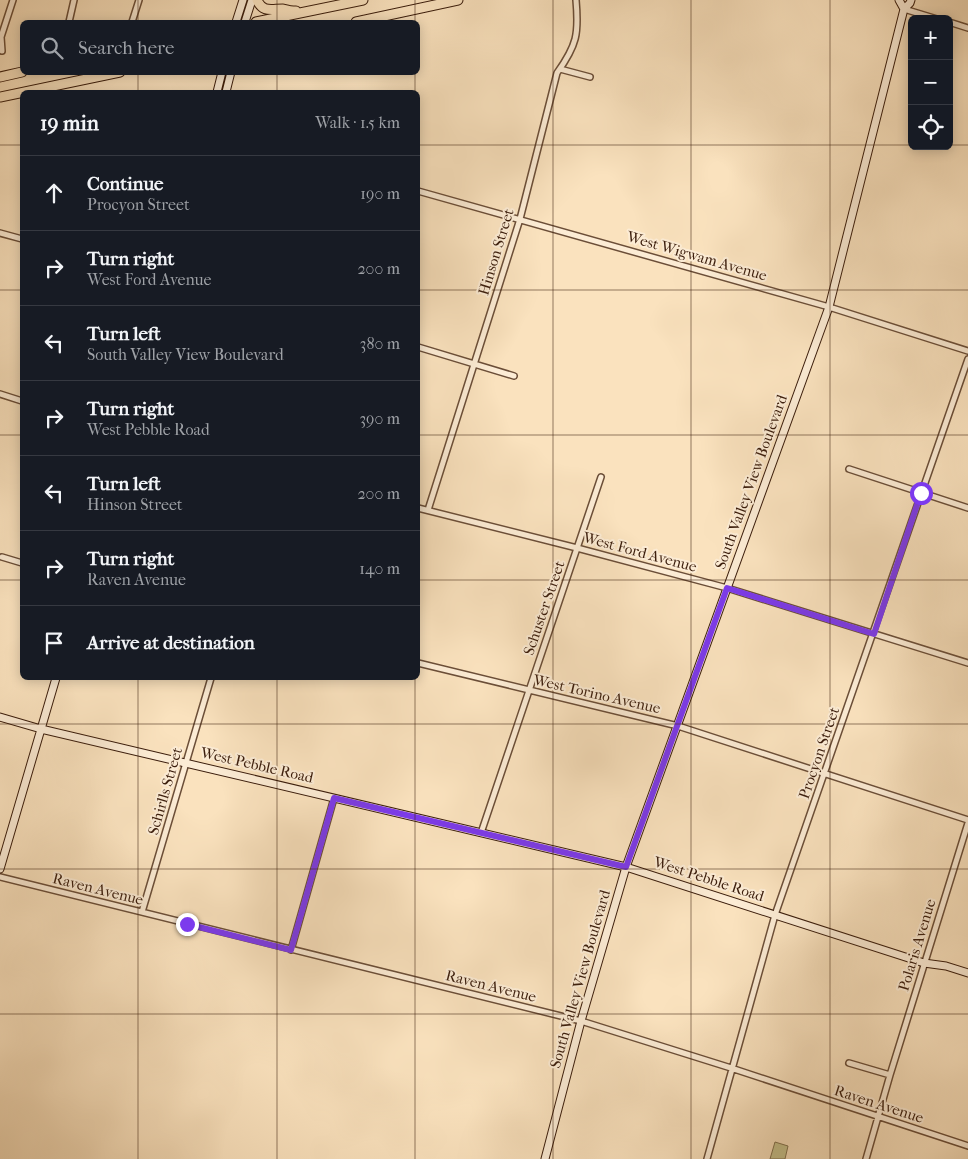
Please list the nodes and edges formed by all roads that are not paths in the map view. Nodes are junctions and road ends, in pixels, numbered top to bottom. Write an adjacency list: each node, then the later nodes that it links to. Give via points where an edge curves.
1 (13, 0): 23 (street, via 1,37)
2 (74, 0): 15 (street)
3 (139, 0): 16 (street)
4 (243, 0): 17 (street)
5 (252, 0): 18 (street)
6 (257, 0): 13 (highway, via 266,10)
7 (363, 0): 13 (highway)
8 (458, 0): 20 (highway)
9 (576, 0): 24 (street, Hinson Street, via 578,24 575,43)
10 (899, 0): 12 (street)
11 (911, 0): 12 (street, South Valley View Boulevard)
12 (904, 9): 14 (street); 40 (street, South Valley View Boulevard)
13 (304, 12): 19 (highway)
14 (924, 15)
15 (69, 20)
16 (133, 20)
17 (237, 20)
18 (246, 20)
19 (266, 20)
20 (365, 20)
21 (953, 23): 22 (street)
22 (968, 28)
23 (2, 51)
24 (560, 69): 30 (street); 37 (street, Hinson Street)
25 (20, 72): 29 (highway)
26 (106, 75): 31 (highway)
27 (221, 75): 32 (street)
28 (230, 75): 33 (street)
29 (0, 77)
30 (590, 77)
31 (34, 90)
32 (217, 90)
33 (226, 90)
34 (20, 93): 35 (highway)
35 (0, 97)
36 (420, 192): 37 (street, West Wigwam Avenue)
37 (520, 219): 40 (street, West Wigwam Avenue); 44 (street, Hinson Street)
38 (0, 232): 39 (street)
39 (20, 238)
40 (829, 307): 42 (street, West Wigwam Avenue); 57 (street, South Valley View Boulevard)
41 (420, 348): 44 (street)
42 (968, 351)
43 (968, 359): 50 (street, Procyon Street)
44 (474, 363): 45 (street); 53 (street, Hinson Street)
45 (514, 376)
46 (0, 394): 47 (street)
47 (20, 400)
48 (849, 469): 50 (street)
49 (601, 477): 54 (street, Schuster Street)
50 (921, 493): 52 (street); 58 (street, Procyon Street)
51 (420, 508): 53 (street, West Ford Avenue)
52 (968, 508)
53 (428, 510): 54 (street, West Ford Avenue)
54 (577, 548): 57 (street, West Ford Avenue); 63 (street, Schuster Street)
55 (2, 557): 56 (street)
56 (20, 562)
57 (727, 588): 58 (street, West Ford Avenue); 65 (street, South Valley View Boulevard)
58 (874, 634): 59 (street, West Ford Avenue); 68 (street, Procyon Street)
59 (968, 663)
60 (420, 664): 63 (street, West Torino Avenue)
61 (55, 680): 66 (street)
62 (210, 680): 67 (street, Schirlls Street)
63 (529, 691): 65 (street, West Torino Avenue); 71 (street, Schuster Street)
64 (0, 717): 66 (street, West Pebble Road)
65 (678, 726): 68 (street, West Torino Avenue); 72 (street, South Valley View Boulevard)
66 (41, 729): 67 (street, West Pebble Road); 73 (street)
67 (186, 763): 69 (street, West Pebble Road); 75 (street, Schirlls Street)
68 (825, 773): 70 (street, West Torino Avenue); 76 (street, Procyon Street)
69 (334, 798): 71 (street, West Pebble Road); 77 (street)
70 (968, 821): 78 (street, Polaris Avenue)
71 (481, 833): 72 (street, West Pebble Road)
72 (626, 867): 76 (street, West Pebble Road); 80 (street, South Valley View Boulevard)
73 (0, 869)
74 (0, 877): 75 (street, Raven Avenue)
75 (142, 912): 77 (street, Raven Avenue)
76 (775, 915): 78 (street, West Pebble Road); 82 (street, Procyon Street)
77 (291, 950): 80 (street, Raven Avenue)
78 (924, 963): 79 (street, West Pebble Road); 83 (street, Polaris Avenue)
79 (968, 973)
80 (581, 1021): 82 (street, Raven Avenue); 86 (street, South Valley View Boulevard)
81 (848, 1063): 83 (street)
82 (731, 1068): 84 (street, Raven Avenue); 87 (street, Procyon Street)
83 (890, 1075): 84 (street, Polaris Avenue)
84 (877, 1117): 85 (street, Raven Avenue); 88 (street, Polaris Avenue)
85 (968, 1146)
86 (545, 1159)
87 (707, 1159)
88 (866, 1159)

